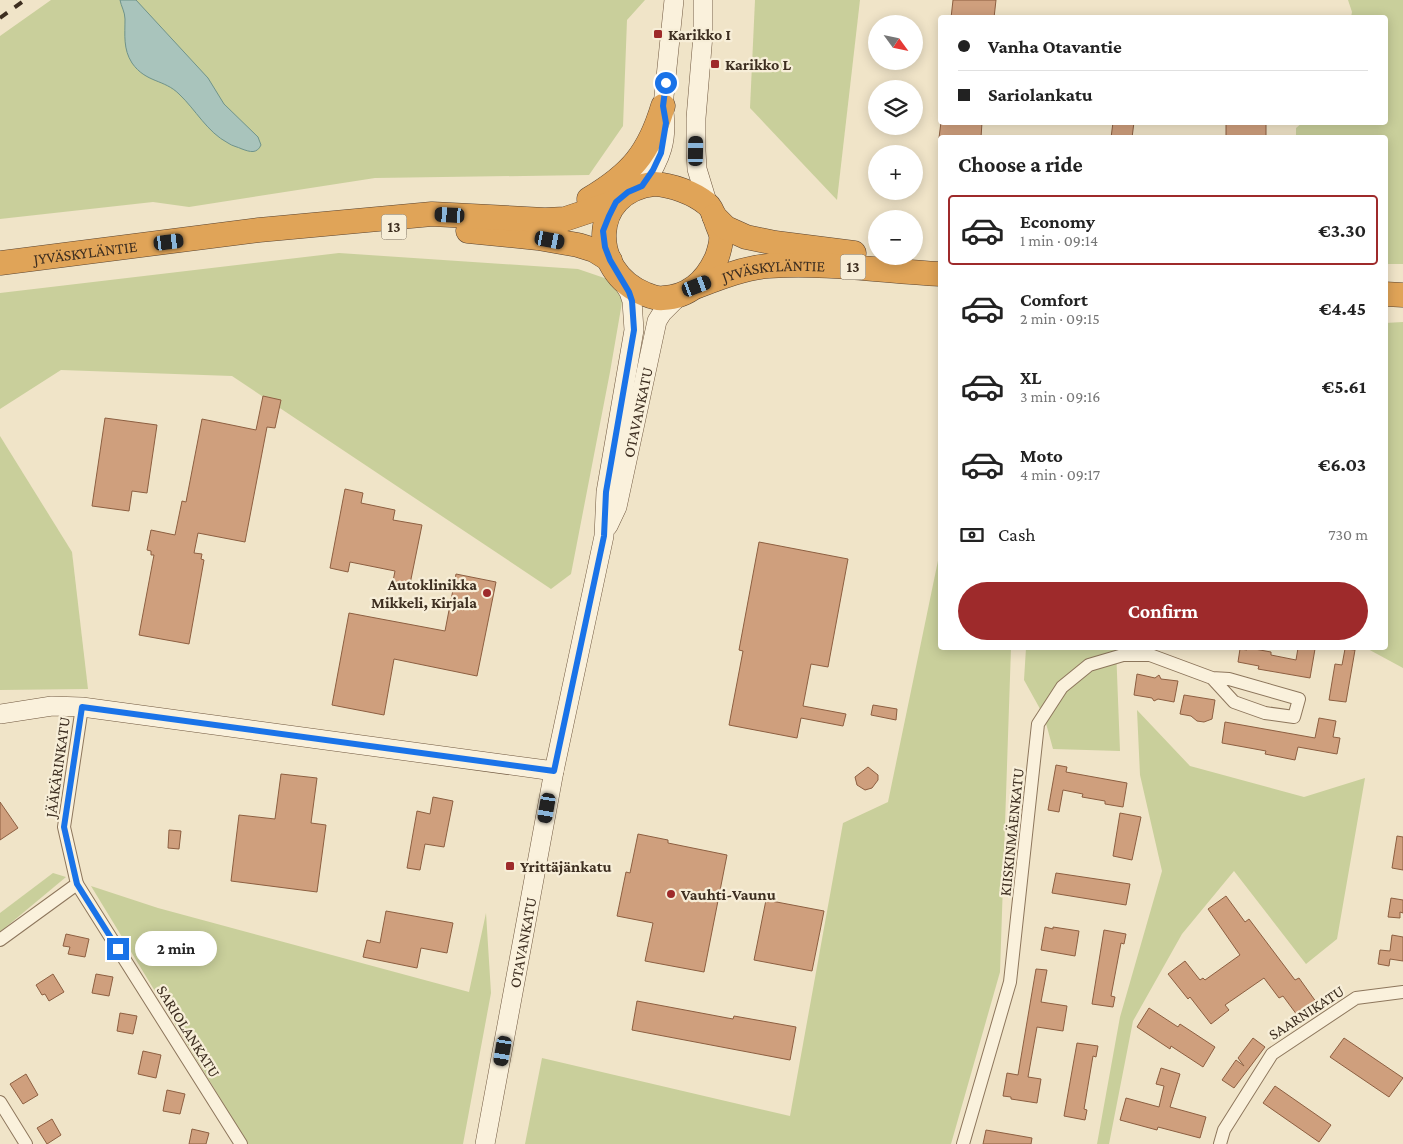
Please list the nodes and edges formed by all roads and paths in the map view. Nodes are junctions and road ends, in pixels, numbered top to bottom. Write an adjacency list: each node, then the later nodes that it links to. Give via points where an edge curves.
1 (674, 0): 3 (main road)
2 (703, 0): 6 (main road, via 696,151 697,169)
3 (663, 106): 4 (main road, via 666,123 661,153); 7 (highway, via 650,142 640,158 609,187 566,207)
4 (642, 186): 5 (highway, 13); 6 (highway, 13, via 664,185 681,189)
5 (616, 202): 7 (highway, JYVÄSKYLÄNTIE / 13, via 565,218); 11 (highway, via 603,231 605,247)
6 (711, 210): 10 (highway, JYVÄSKYLÄNTIE / 13, via 726,228 746,237); 13 (highway, via 721,236 719,252 711,270)
7 (523, 218): 8 (highway, JYVÄSKYLÄNTIE / 13, via 432,214)
8 (321, 224): 9 (highway, JYVÄSKYLÄNTIE / 13); 11 (highway, JYVÄSKYLÄNTIE / 13, via 538,238 594,250)
9 (0, 263)
10 (938, 265)
11 (615, 270): 13 (highway, 13, via 636,291 649,296 662,299); 16 (main road, OTAVANKATU, via 632,301 634,330 606,492)
12 (938, 274): 13 (highway, JYVÄSKYLÄNTIE / 13, via 828,266 766,266 718,278)
13 (689, 290): 16 (main road, OTAVANKATU, via 657,321 617,507)
14 (1388, 294): 15 (highway)
15 (1403, 294)
16 (604, 536): 20 (main road, OTAVANKATU)
17 (1212, 678): 17 (street, KIISKINMÄENKATU, via 1228,679 1299,699 1294,717 1265,713 1234,702); 28 (street, KIISKINMÄENKATU, via 1150,655 1123,655 1089,665 1062,687 1038,724 1010,982)
18 (82, 707): 19 (main road, via 52,706); 20 (main road); 21 (street, JÄÄKÄRINKATU, via 64,827)
19 (0, 714)
20 (554, 771): 27 (main road, OTAVANKATU)
21 (77, 884): 22 (street); 26 (street, SARIOLANKATU)
22 (0, 940)
23 (1403, 992): 29 (street, SAARNIKATU, via 1356,998 1272,1054 1224,1130)
24 (0, 1102): 25 (street)
25 (26, 1144)
26 (241, 1144)
27 (486, 1144)
28 (963, 1144)
29 (1220, 1144)

